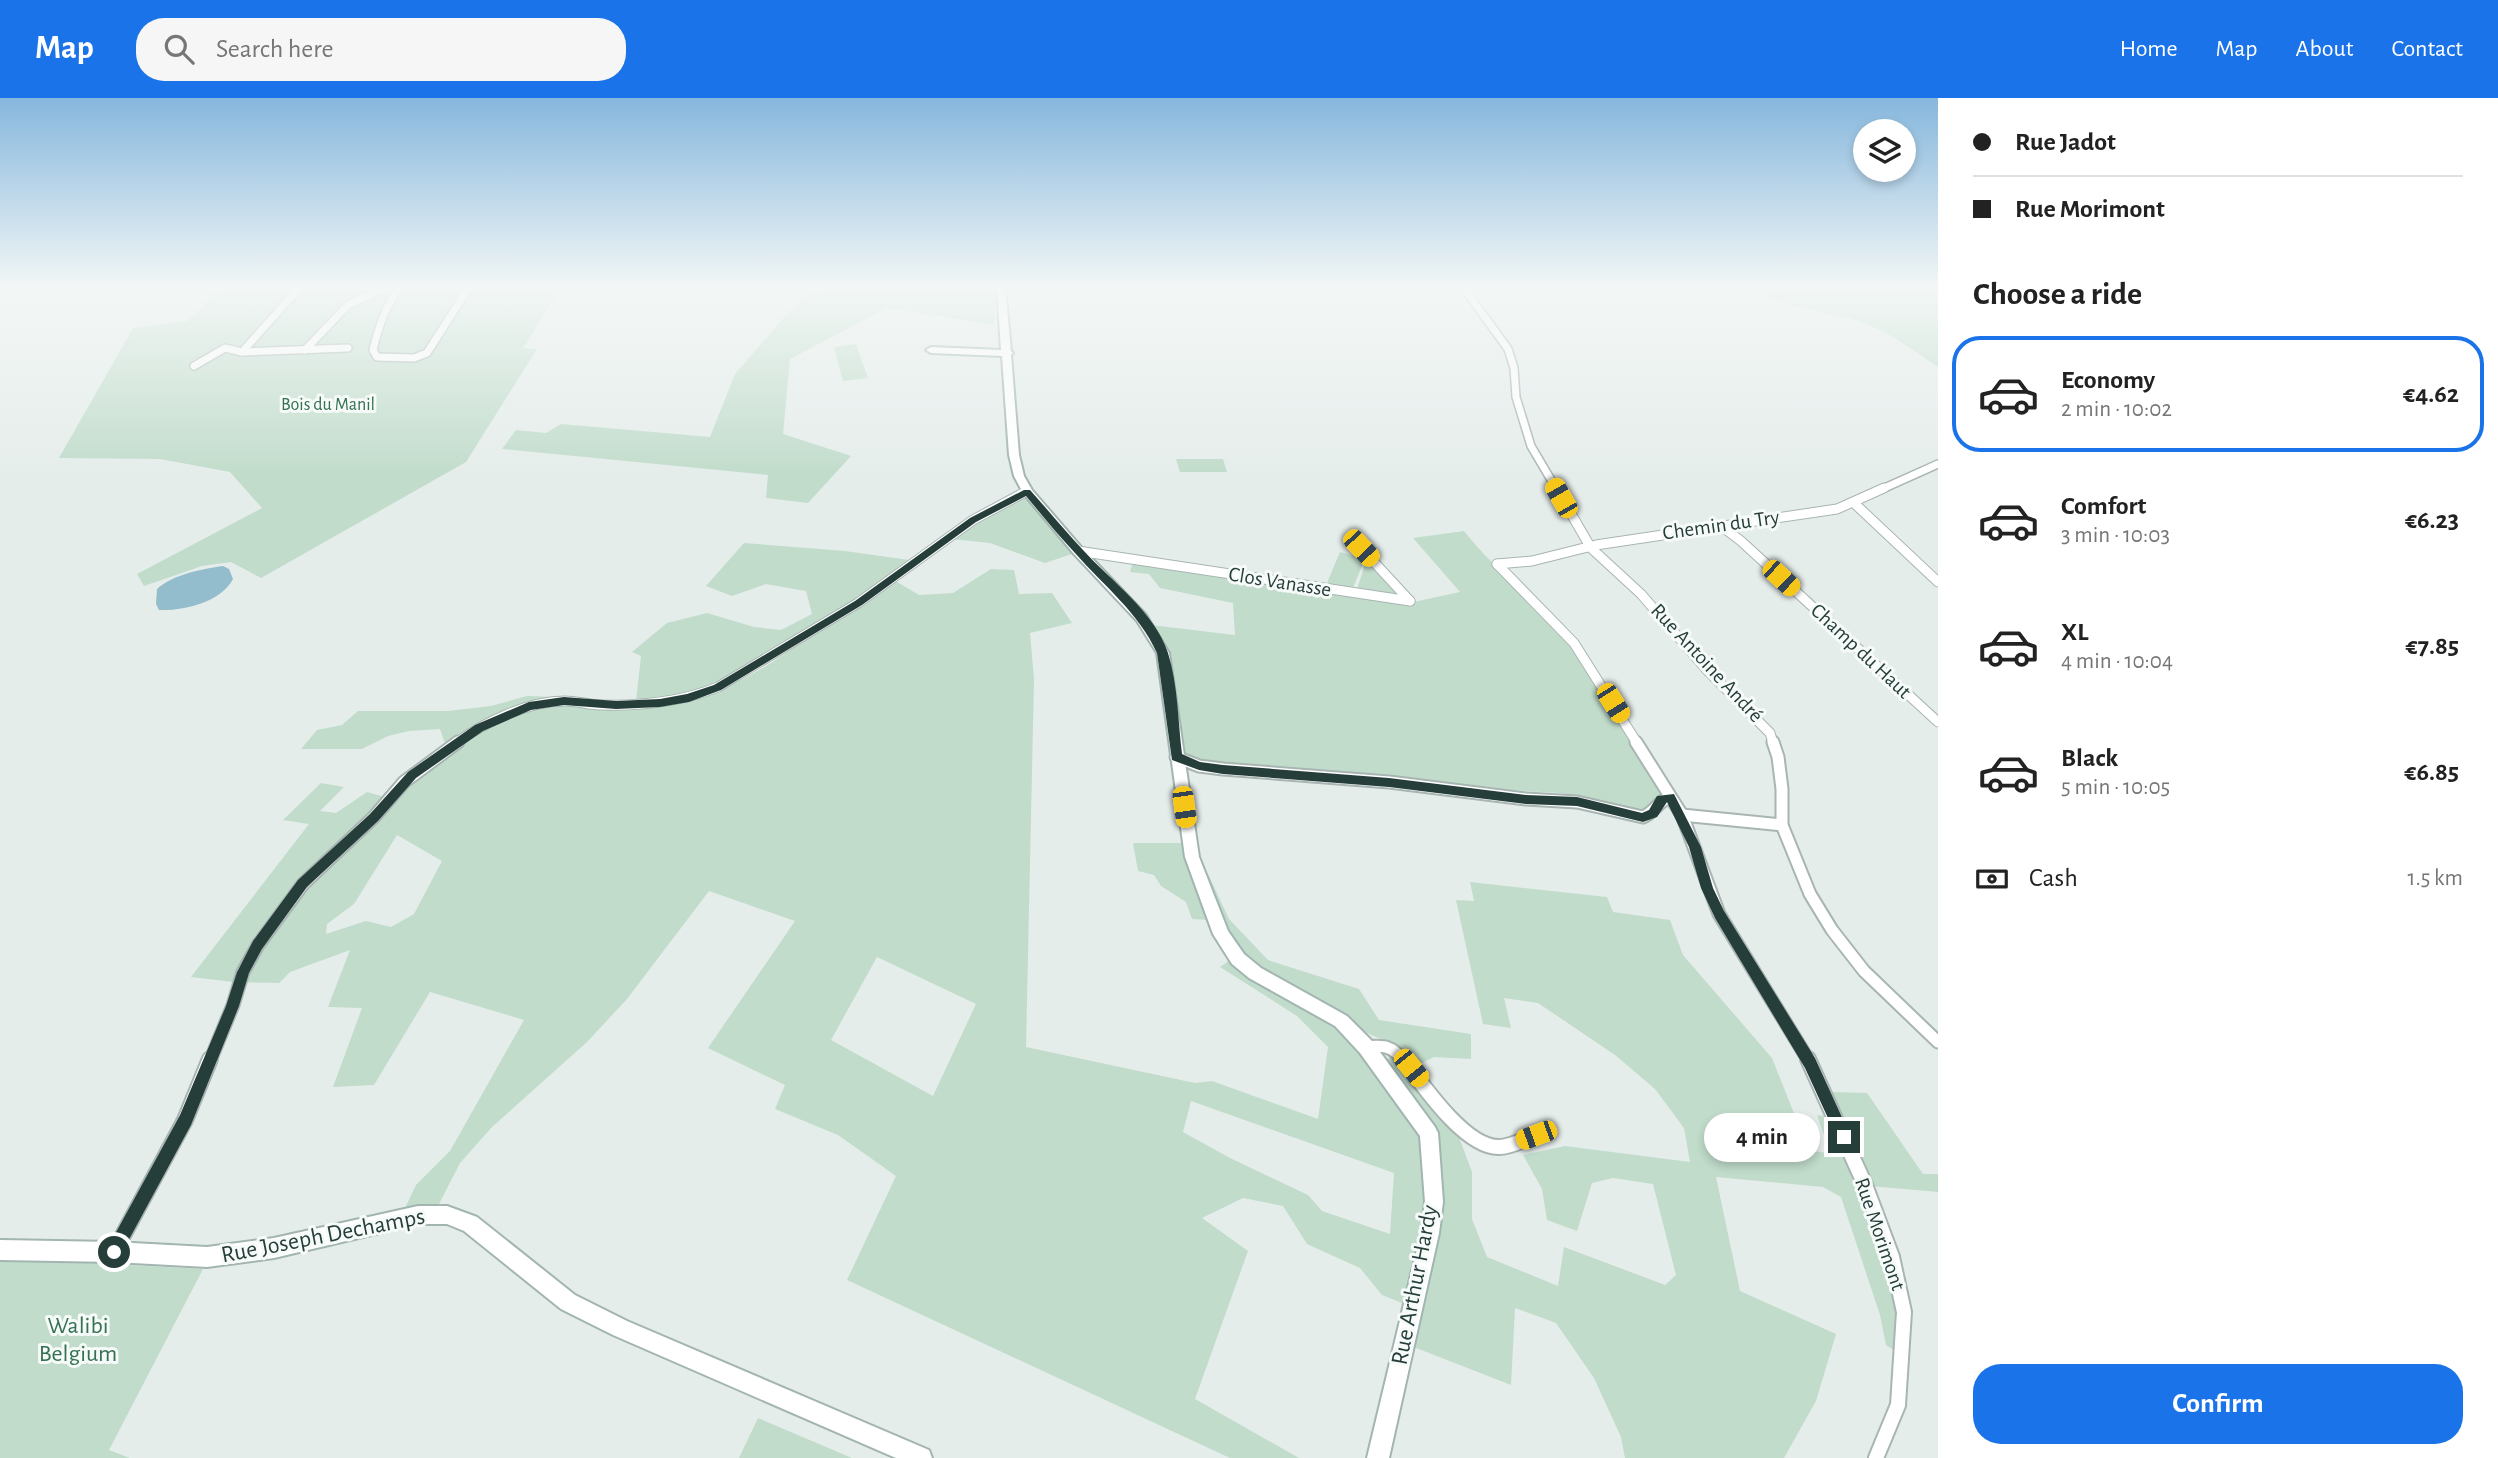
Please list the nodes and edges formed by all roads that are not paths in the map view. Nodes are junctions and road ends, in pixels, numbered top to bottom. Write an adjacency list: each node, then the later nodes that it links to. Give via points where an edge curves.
1 (221, 350): 10 (street)
2 (235, 350): 8 (street)
3 (274, 350): 8 (street)
4 (374, 350): 5 (street, via 374,356 416,357)
5 (427, 350)
6 (943, 350): 9 (street)
7 (1508, 350): 16 (street, Rue Antoine André, via 1531,446)
8 (242, 352)
9 (1008, 353): 12 (street, Rue Arthur Hardy, via 1014,454 1018,476)
10 (194, 366)
11 (1938, 464): 13 (street, Chemin du Try)
12 (1027, 491): 17 (street, Rue Arthur Hardy); 29 (street, via 973,520 858,603 718,687 660,703 540,703 479,728 404,782 374,817 311,874 270,926 243,972 186,1120)
13 (1853, 503): 14 (street, Chemin du Try); 19 (street)
14 (1720, 525): 16 (street, Chemin du Try); 20 (street, Champ du Haut)
15 (1361, 548): 17 (street, Clos Vanasse, via 1410,601)
16 (1591, 548): 18 (street, Chemin du Try); 24 (street, Rue Antoine André, via 1655,608 1706,669 1770,733 1779,757)
17 (1078, 551): 21 (street, Rue Arthur Hardy, via 1156,639 1165,664)
18 (1497, 564): 22 (street, Rue Morimont, via 1574,642)
19 (1938, 582)
20 (1938, 722)
21 (1176, 757): 22 (street, via 1223,769 1577,802 1643,817); 26 (street, Rue Arthur Hardy, via 1192,857 1221,934 1255,973 1341,1021)
22 (1670, 797): 23 (street, Rue Morimont)
23 (1682, 815): 24 (street); 32 (street, Rue Morimont, via 1719,914 1810,1063 1892,1256 1905,1312 1902,1384 1894,1420)
24 (1782, 825): 25 (street, Rue Antoine André, via 1810,894 1832,930 1864,971)
25 (1938, 1042)
26 (1366, 1047): 27 (street, via 1394,1049 1479,1142 1499,1147); 31 (street, Rue Arthur Hardy, via 1429,1133 1434,1202)
27 (1536, 1135)
28 (0, 1251): 29 (street, Rue Joseph Dechamps)
29 (114, 1252): 30 (street, Rue Joseph Dechamps, via 207,1258 274,1248 418,1215 447,1215 470,1224 568,1302)
30 (921, 1458)
31 (1378, 1458)
32 (1876, 1458)

